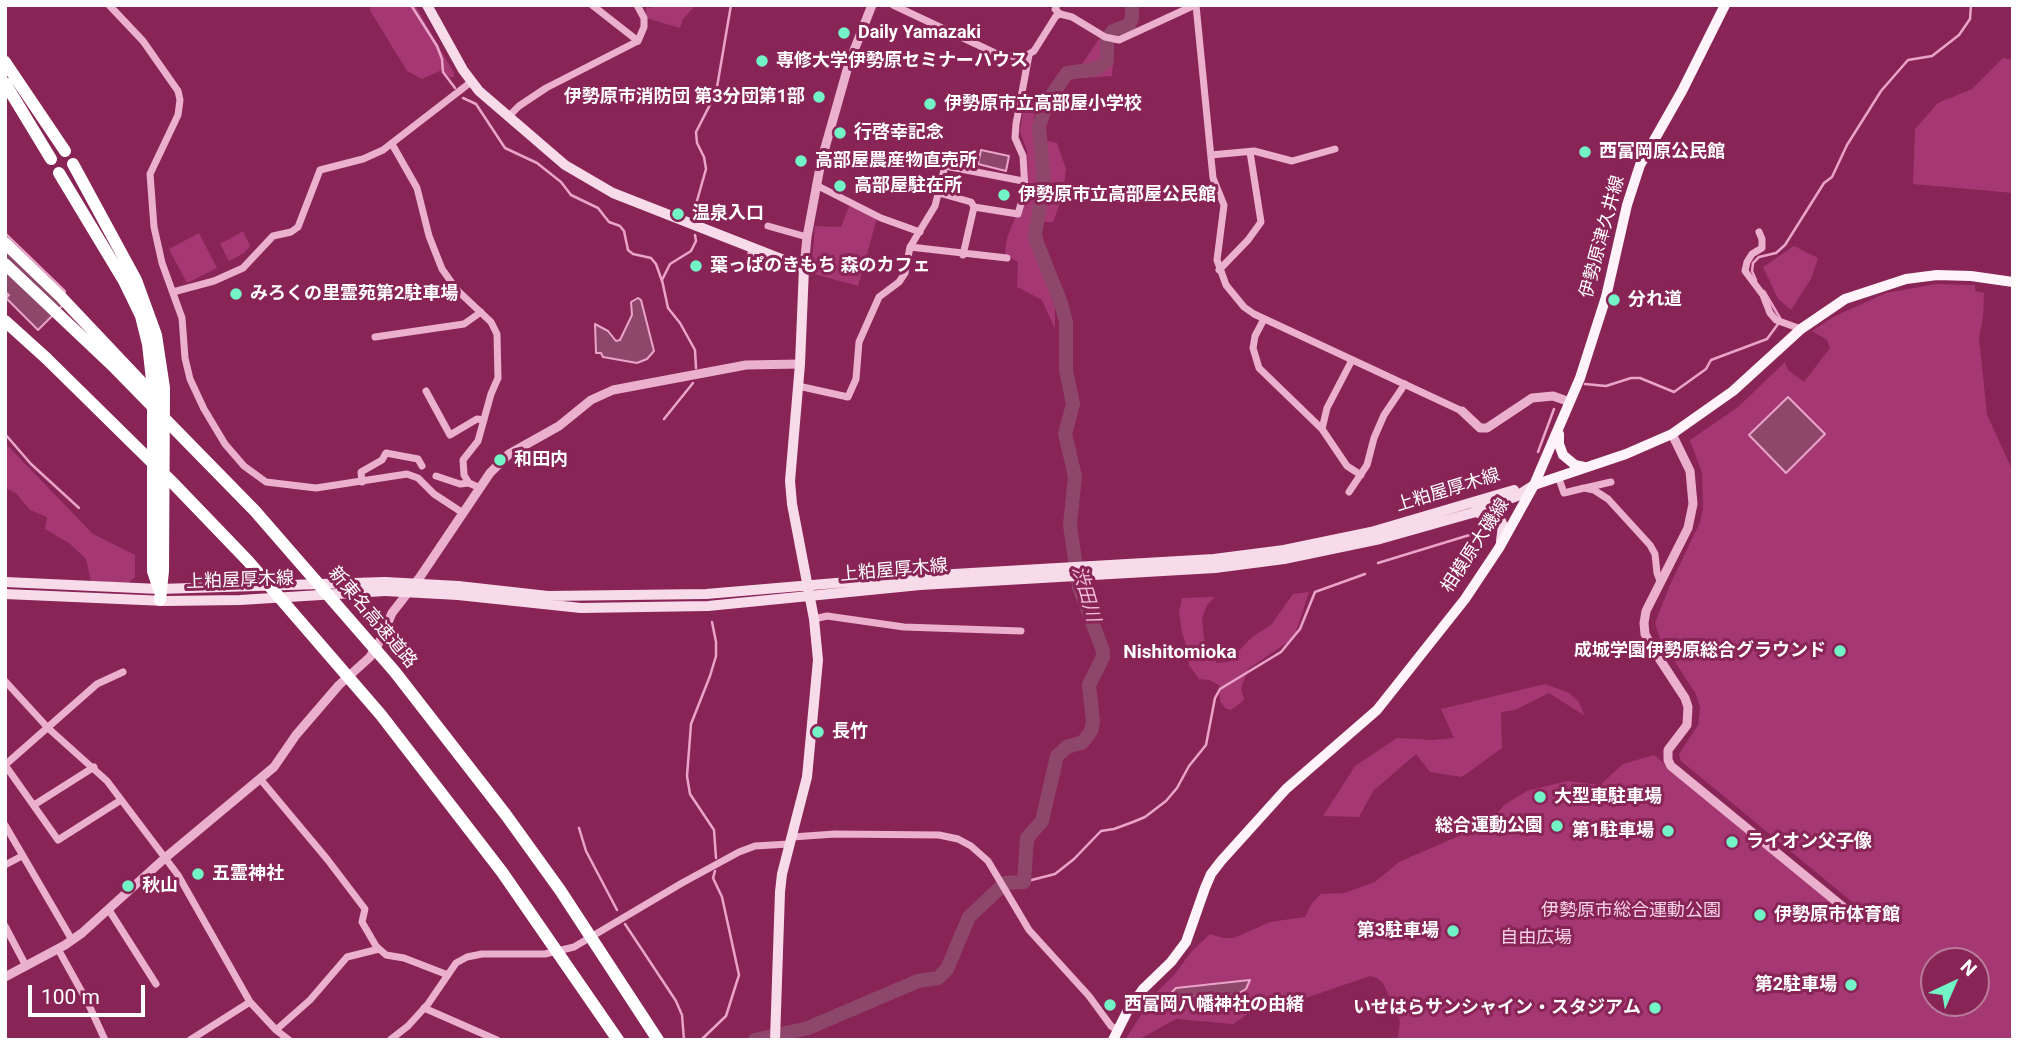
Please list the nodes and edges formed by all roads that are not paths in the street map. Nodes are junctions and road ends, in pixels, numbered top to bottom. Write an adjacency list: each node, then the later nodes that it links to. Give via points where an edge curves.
1 (109, 5): 43 (street, via 174,82 180,100 149,181 156,241)
2 (427, 5): 14 (main road)
3 (592, 5): 11 (street)
4 (637, 5): 11 (street, via 644,18)
5 (872, 5): 26 (street, via 849,63)
6 (893, 5): 12 (street, via 995,53)
7 (1057, 5): 10 (street)
8 (1195, 5): 10 (street, via 1119,40); 21 (street)
9 (1725, 5): 54 (main road, 伊勢原津久井線, via 1640,165 1606,297)
10 (1060, 14): 12 (street)
11 (638, 41): 16 (street, via 546,88)
12 (1029, 55): 25 (street, via 1016,124)
13 (5, 62): 19 (highway)
14 (471, 82): 16 (main road); 17 (street)
15 (7, 86): 22 (highway)
16 (508, 117): 35 (main road, via 565,165 613,193)
17 (392, 144): 43 (street, via 363,159 320,170 299,227 273,236 243,268); 44 (street, via 417,188 442,269)
18 (1335, 149): 20 (street, via 1292,161)
19 (65, 151)
20 (1250, 152): 21 (street); 41 (street, via 1261,222)
21 (1211, 155): 41 (street, via 1213,178 1224,205)
22 (51, 159)
23 (73, 164): 57 (highway, via 136,280 150,316 163,371)
24 (59, 173): 57 (highway, via 141,316)
25 (1023, 181): 27 (street, via 945,166); 28 (street, via 1018,214)
26 (816, 185): 30 (street); 32 (street)
27 (939, 193): 28 (street, via 971,202); 30 (street)
28 (974, 207): 36 (street)
29 (768, 226): 32 (street)
30 (920, 232): 34 (street)
31 (1759, 232): 47 (street, via 1762,248 1752,254 1745,271 1770,313)
32 (807, 237): 39 (street)
33 (5, 243): 73 (highway, bridge, via 91,328)
34 (911, 247): 36 (street); 52 (street, via 905,273 873,308 859,342 856,379 848,397)
35 (751, 248): 39 (main road); 40 (street)
36 (963, 255): 37 (street)
37 (1007, 258)
38 (5, 264): 73 (highway, 新東名高速道路, bridge)
39 (804, 268): 50 (main road)
40 (751, 270)
41 (1219, 270): 45 (street, via 1244,307)
42 (2013, 282): 47 (main road, via 1948,275 1906,279 1845,299)
43 (173, 292): 66 (street, via 194,390 215,429 244,466 266,482 280,485 316,488)
44 (481, 312): 48 (street, via 464,324); 56 (street, via 495,328 498,348 498,379)
45 (1264, 318): 49 (street); 59 (street, via 1253,348 1259,368)
46 (5, 323): 117 (highway, bridge, via 46,358 248,561 381,715 502,872)
47 (1801, 329): 60 (main road, via 1733,391)
48 (375, 337)
49 (1352, 360): 51 (street); 59 (street, via 1327,408)
50 (800, 364): 52 (main road); 70 (street, via 746,365 613,390 515,450)
51 (1405, 384): 55 (street); 63 (street, via 1384,415)
52 (798, 386): 80 (main road, via 790,481)
53 (426, 391): 56 (street, via 450,435 477,419)
54 (1570, 402): 55 (street, via 1553,396 1532,398 1487,428 1480,428); 58 (main road, 伊勢原津久井線)
55 (1462, 411)
56 (484, 420): 68 (street, via 478,441 463,460)
57 (158, 426): 82 (highway)
58 (1560, 427): 62 (main road, via 1563,455); 69 (main road, 伊勢原津久井線)
59 (1322, 429): 63 (street, via 1347,466)
60 (1672, 434): 62 (main road); 78 (street, via 1690,471 1693,504 1688,528)
61 (422, 466): 66 (street, via 418,459 386,453 361,472)
62 (1585, 468): 65 (main road)
63 (1361, 475): 72 (street)
64 (436, 476): 68 (street)
65 (1558, 476): 69 (main road); 71 (street, via 1564,493)
66 (362, 482): 74 (street, via 414,475)
67 (1611, 482): 71 (street)
68 (468, 483): 70 (street)
69 (1534, 485): 75 (main road, 上粕屋厚木線); 76 (main road, 相模原大磯線); 77 (main road, 上粕屋厚木線, via 1371,532 1284,550)
70 (480, 488): 74 (street)
71 (1584, 488): 78 (street, via 1601,493 1650,545)
72 (1349, 492)
73 (255, 511): 118 (highway, 新東名高速道路, bridge, via 449,741 560,890)
74 (463, 513): 89 (street, via 392,613 370,657 339,685)
75 (1472, 513): 76 (main road, via 1492,513 1501,521); 77 (main road, 上粕屋厚木線, via 1284,559 1182,571)
76 (1499, 548): 111 (main road, 相模原大磯線, via 1465,599 1377,710 1286,789 1221,861 1208,881 1182,948 1143,989)
77 (1091, 570): 80 (main road, 上粕屋厚木線)
78 (1660, 581): 98 (street, via 1646,611 1644,629 1689,712 1684,730 1668,750 1671,766)
79 (5, 582): 82 (main road, 上粕屋厚木線)
80 (808, 592): 82 (main road, 上粕屋厚木線, bridge, via 708,606 595,608 517,603 458,590 385,587 240,600); 83 (main road)
81 (5, 594): 82 (main road, 上粕屋厚木線)
82 (160, 595)
83 (814, 619): 84 (street, via 827,616 904,627); 93 (main road, via 817,684 807,777)
84 (1021, 631)
85 (123, 673): 87 (street, via 97,684)
86 (5, 681): 87 (street)
87 (48, 728): 88 (street); 91 (street, via 5,765)
88 (94, 767): 90 (street); 91 (street)
89 (261, 780): 95 (street); 102 (street, via 365,909 362,922)
90 (121, 800): 91 (street, via 58,840); 95 (street)
91 (34, 805)
92 (5, 825): 94 (street)
93 (790, 840): 104 (street, via 739,852 574,947 545,954 467,957); 110 (main road, via 780,892); 111 (street, via 835,834 939,835 971,845 988,861 1029,930 1089,996)
94 (22, 856): 96 (street); 100 (street)
95 (165, 858): 97 (street); 107 (street)
96 (5, 865)
97 (108, 910): 100 (street); 106 (street)
98 (1854, 916)
99 (5, 926): 103 (street)
100 (72, 940): 101 (street)
101 (58, 949): 103 (street); 112 (street)
102 (379, 949): 104 (street); 109 (street, via 347,957)
103 (26, 966): 105 (street)
104 (449, 975): 108 (street)
105 (5, 977)
106 (156, 984)
107 (250, 1002): 109 (street); 113 (street)
108 (424, 1008): 115 (street); 116 (street)
109 (276, 1030): 114 (street)
110 (775, 1034)
111 (1115, 1035)
112 (105, 1040)
113 (190, 1040)
114 (289, 1040)
115 (390, 1040)
116 (497, 1040)
117 (618, 1040)
118 (658, 1040)

